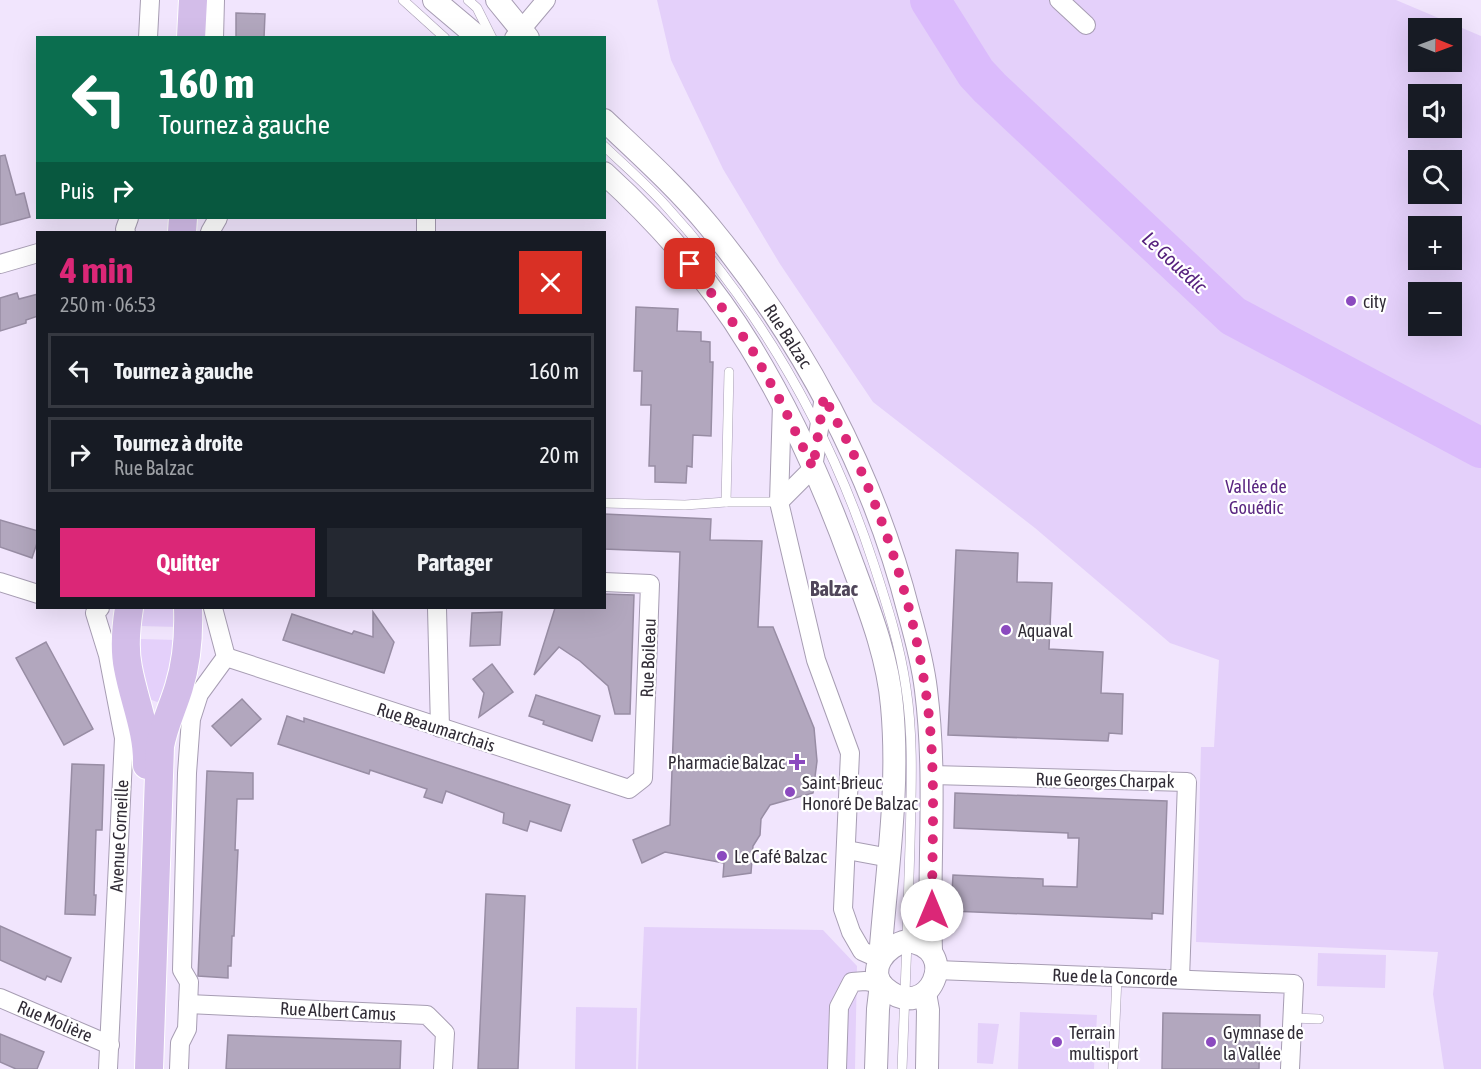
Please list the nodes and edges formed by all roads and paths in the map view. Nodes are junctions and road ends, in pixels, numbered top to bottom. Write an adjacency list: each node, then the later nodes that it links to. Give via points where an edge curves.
1 (150, 0): 13 (street)
2 (178, 0): 14 (main road)
3 (193, 0): 15 (main road)
4 (215, 0): 16 (street)
5 (403, 0): 17 (lane)
6 (434, 0): 18 (street)
7 (468, 0): 19 (lane, via 477,8)
8 (497, 0): 12 (street)
9 (546, 0): 12 (street)
10 (1059, 0): 11 (street)
11 (1086, 25)
12 (521, 35)
13 (158, 36)
14 (159, 36)
15 (191, 36)
16 (214, 36)
17 (443, 36)
18 (477, 36)
19 (491, 36)
20 (606, 122): 26 (street, Rue Balzac, via 708,225 752,281)
21 (606, 148): 28 (lane, via 666,207 736,291 792,376)
22 (606, 175): 27 (street, Rue Balzac, via 653,221 704,281 750,346)
23 (36, 254): 24 (street)
24 (0, 264)
25 (729, 372): 30 (lane)
26 (824, 396): 28 (street); 43 (street, Rue Balzac, via 865,482 902,584 926,688)
27 (782, 404): 29 (street, Rue Balzac); 31 (street)
28 (819, 428): 29 (street); 47 (lane, via 857,513 890,616 906,689 912,781)
29 (813, 468): 31 (street); 46 (street, Rue Balzac, via 868,606 886,672 892,704 895,769)
30 (726, 502): 31 (lane); 32 (lane)
31 (778, 502): 45 (street, via 816,660 850,753)
32 (606, 503)
33 (0, 582): 35 (street)
34 (606, 582): 44 (street, Rue Boileau, via 650,584)
35 (36, 593)
36 (91, 609): 58 (street, Avenue Corneille, via 108,655 124,738)
37 (129, 609): 60 (main road, Avenue Corneille, via 128,666 147,749)
38 (188, 609): 61 (main road, Avenue Corneille, via 186,655 160,746)
39 (213, 609): 41 (street)
40 (437, 609): 42 (street)
41 (226, 657): 42 (street, Rue Beaumarchais); 55 (street, via 199,694 191,719 182,970 189,982)
42 (440, 728): 44 (street, Rue Beaumarchais, via 629,789)
43 (932, 775): 49 (street, Rue Balzac); 51 (street, Rue Georges Charpak, via 1187,782)
44 (643, 778)
45 (846, 850): 46 (street); 48 (street, via 843,909 862,951)
46 (890, 858): 48 (street, Rue Balzac)
47 (907, 941): 48 (street, via 890,947); 49 (street, via 922,944); 53 (lane)
48 (880, 959): 52 (street, Rue Balzac)
49 (934, 961): 50 (street, Rue de la Concorde); 53 (street, via 935,980)
50 (1117, 977): 51 (street, Rue de la Concorde); 68 (lane)
51 (1180, 980): 56 (street, Rue de la Concorde, via 1294,984)
52 (881, 984): 53 (street, via 897,997); 64 (street, via 852,982 839,1007); 65 (street)
53 (915, 996): 66 (lane); 67 (street, via 928,1010)
54 (0, 998): 58 (street, Rue Molière)
55 (188, 1004): 62 (street); 63 (street, Rue Albert Camus, via 427,1014 445,1033)
56 (1293, 1018): 57 (lane); 69 (street)
57 (1319, 1019)
58 (110, 1045): 59 (street, Avenue Corneille)
59 (108, 1069)
60 (135, 1069)
61 (149, 1069)
62 (179, 1069)
63 (443, 1069)
64 (837, 1069)
65 (876, 1069)
66 (902, 1069)
67 (927, 1069)
68 (1113, 1069)
69 (1290, 1069)

